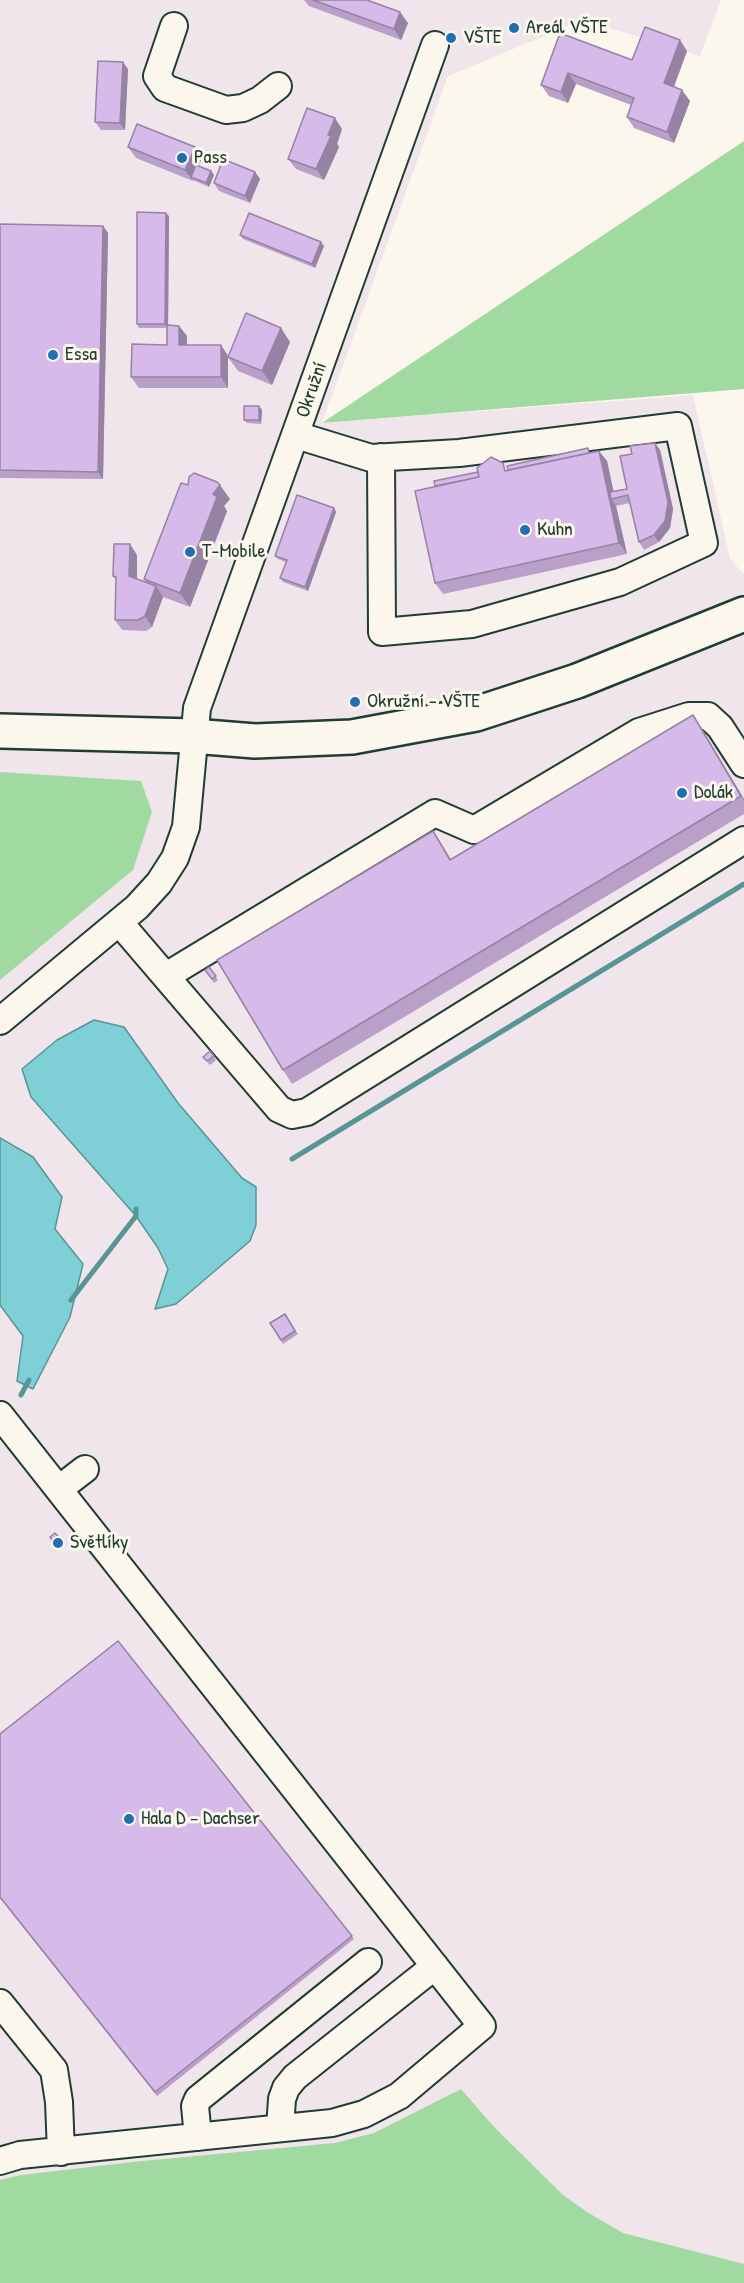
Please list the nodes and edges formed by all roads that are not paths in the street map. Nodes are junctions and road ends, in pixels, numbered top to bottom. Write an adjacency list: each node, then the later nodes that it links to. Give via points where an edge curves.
1 (174, 26): 3 (street, via 157,76 165,88 226,110 243,108)
2 (435, 45): 4 (street, Okružní)
3 (278, 86)
4 (296, 435): 5 (street, via 371,458); 9 (street, Okružní, via 198,708)
5 (381, 457): 5 (street, via 527,446 678,426 704,543 620,582 472,624 382,632)
6 (744, 602): 7 (main road)
7 (735, 621): 9 (main road, via 577,681 476,714 352,737 255,741)
8 (0, 731): 9 (main road)
9 (194, 736): 12 (street, Okružní, via 186,826 175,858 159,883)
10 (744, 764): 13 (street, via 708,716 689,716 639,732 474,830 435,813)
11 (744, 840): 13 (street, via 307,1112 292,1115 279,1109)
12 (119, 922): 13 (street); 14 (street, Okružní)
13 (166, 976)
14 (0, 1021)
15 (0, 1414): 17 (street)
16 (85, 1469): 17 (street)
17 (59, 1489): 19 (street)
18 (368, 1962): 22 (street, via 198,2099)
19 (435, 1966): 21 (street, via 295,2077 282,2099); 21 (street, via 482,2026 399,2096 332,2123)
20 (0, 2002): 23 (street, via 54,2070)
21 (280, 2128): 22 (street)
22 (198, 2137): 23 (street)
23 (61, 2152): 24 (street, via 20,2155)
24 (0, 2161)

